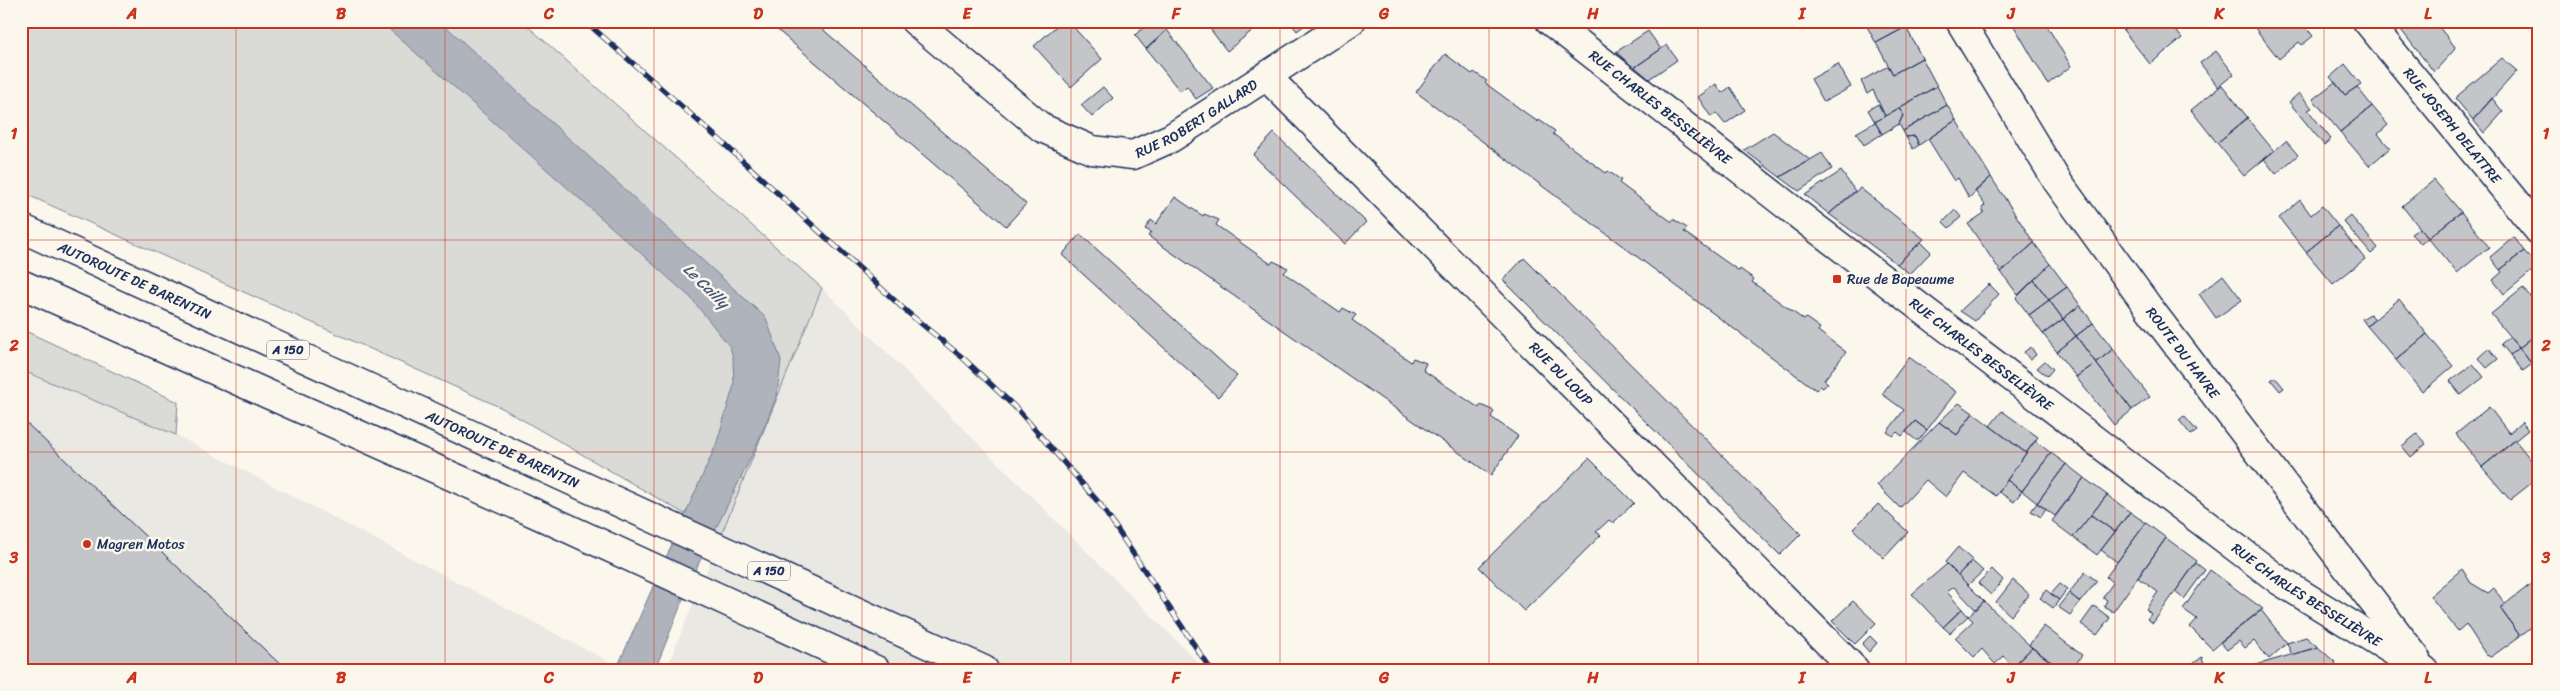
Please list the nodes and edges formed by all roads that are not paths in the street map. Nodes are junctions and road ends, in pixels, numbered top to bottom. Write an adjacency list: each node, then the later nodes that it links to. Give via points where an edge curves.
1 (915, 21): 6 (main road, RUE ROBERT GALLARD, via 1042,128 1092,150 1133,155 1171,138)
2 (1352, 21): 6 (main road, RUE ROBERT GALLARD)
3 (1550, 21): 13 (main road, RUE CHARLES BESSELIÈVRE, via 1813,226 2280,581)
4 (1960, 21): 13 (main road, ROUTE DU HAVRE, via 2057,181 2149,308)
5 (2367, 21): 8 (main road, RUE JOSEPH DELATTRE)
6 (1266, 77): 12 (main road, RUE DU LOUP)
7 (21, 228): 11 (main road, AUTOROUTE DE BARENTIN / A 150)
8 (2539, 231)
9 (21, 284): 10 (main road)
10 (876, 670)
11 (984, 670)
12 (1855, 670)
13 (2425, 670)

